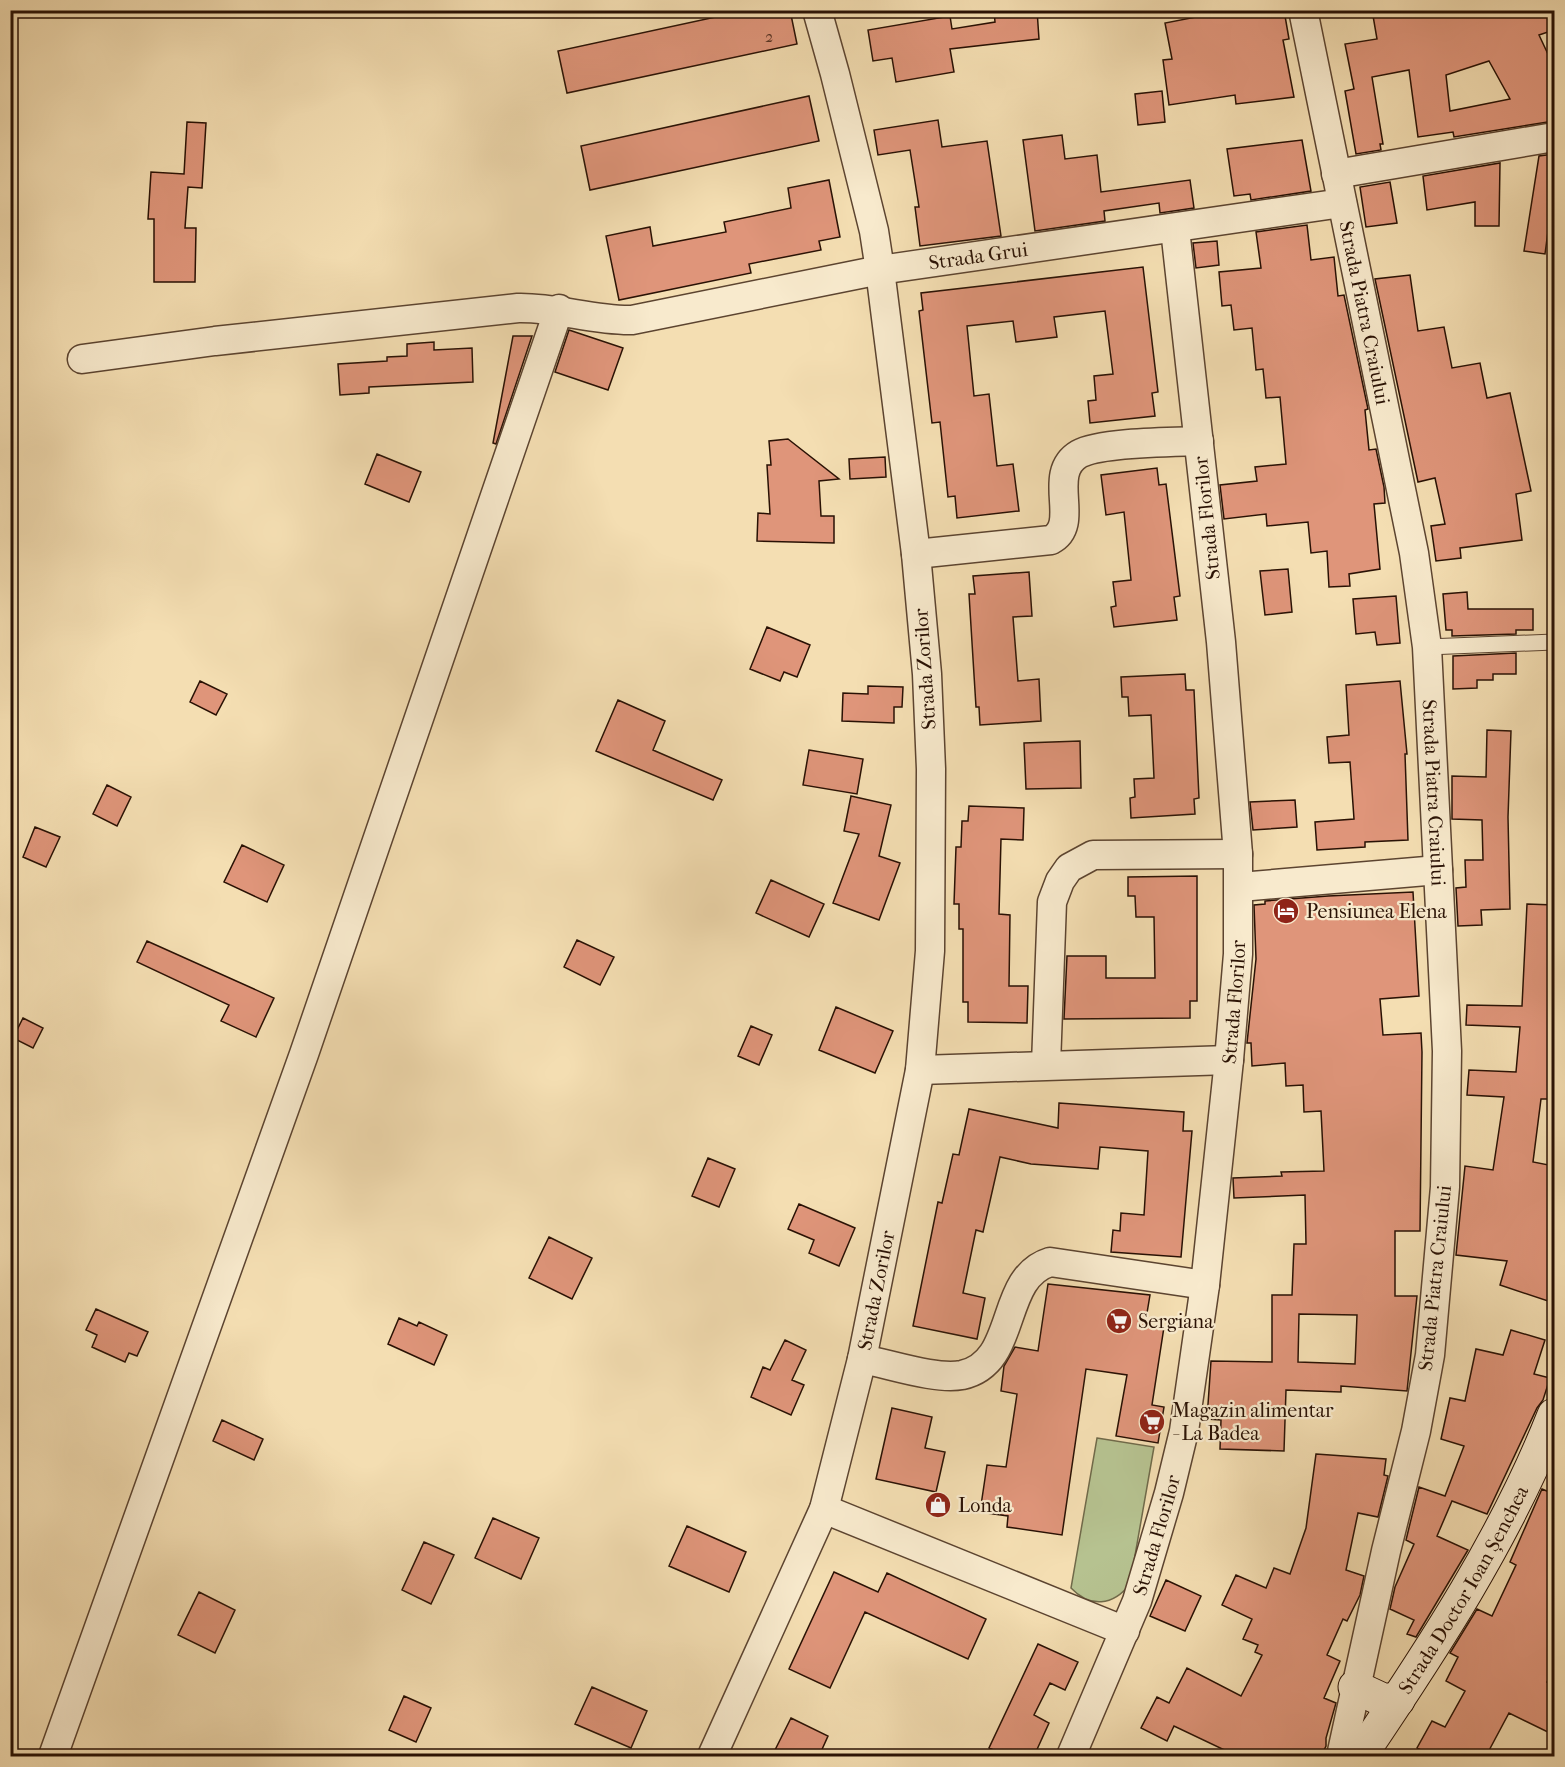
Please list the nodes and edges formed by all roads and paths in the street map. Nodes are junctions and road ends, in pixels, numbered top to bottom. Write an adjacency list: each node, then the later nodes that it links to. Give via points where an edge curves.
1 (817, 10): 7 (street, via 863,186)
2 (1303, 10): 4 (street, Strada Piatra Craiului)
3 (1554, 136): 4 (street)
4 (1336, 174): 5 (street, Strada Piatra Craiului)
5 (1342, 203): 6 (street, Strada Grui); 13 (street, Strada Piatra Craiului, via 1414,553)
6 (1174, 229): 7 (street, Strada Grui); 10 (street, Strada Florilor)
7 (880, 270): 8 (street, Strada Grui, via 632,320); 11 (street, Strada Zorilor)
8 (559, 309): 9 (street, Strada Grui, via 478,311); 28 (street, via 304,1054)
9 (82, 359)
10 (1199, 441): 11 (street, via 1099,449 1077,456 1069,463 1062,487 1063,528 1051,540); 14 (street, Strada Florilor, via 1221,642)
11 (916, 554): 19 (street, Strada Zorilor, via 931,769 930,951)
12 (1554, 642): 13 (lane)
13 (1427, 647): 15 (street, Strada Piatra Craiului)
14 (1238, 854): 16 (street, Strada Florilor); 18 (street, via 1107,853 1081,859 1069,868 1052,902)
15 (1438, 870): 16 (street); 26 (street, Strada Piatra Craiului, via 1447,1051 1439,1281 1416,1431)
16 (1240, 887): 17 (street, Strada Florilor)
17 (1229, 1060): 18 (street); 20 (street, Strada Florilor)
18 (1046, 1065): 19 (street)
19 (920, 1070): 21 (street, Strada Zorilor)
20 (1204, 1286): 21 (street, via 1050,1262 1038,1265 1027,1275 999,1342 976,1369 945,1376); 25 (street, Strada Florilor, via 1184,1431 1152,1554)
21 (862, 1359): 24 (street, Strada Zorilor)
22 (1554, 1415): 23 (main road, Strada Doctor Ioan Șenchea)
23 (1548, 1448): 27 (main road, Strada Doctor Ioan Șenchea)
24 (824, 1509): 25 (street); 29 (street, Strada Zorilor)
25 (1125, 1631): 30 (street, Strada Florilor)
26 (1355, 1687): 27 (main road, via 1383,1700); 31 (street, Strada Piatra Craiului)
27 (1398, 1700): 32 (main road, Strada Doctor Ioan Șenchea)
28 (53, 1756)
29 (712, 1756)
30 (1071, 1756)
31 (1341, 1756)
32 (1360, 1756)

